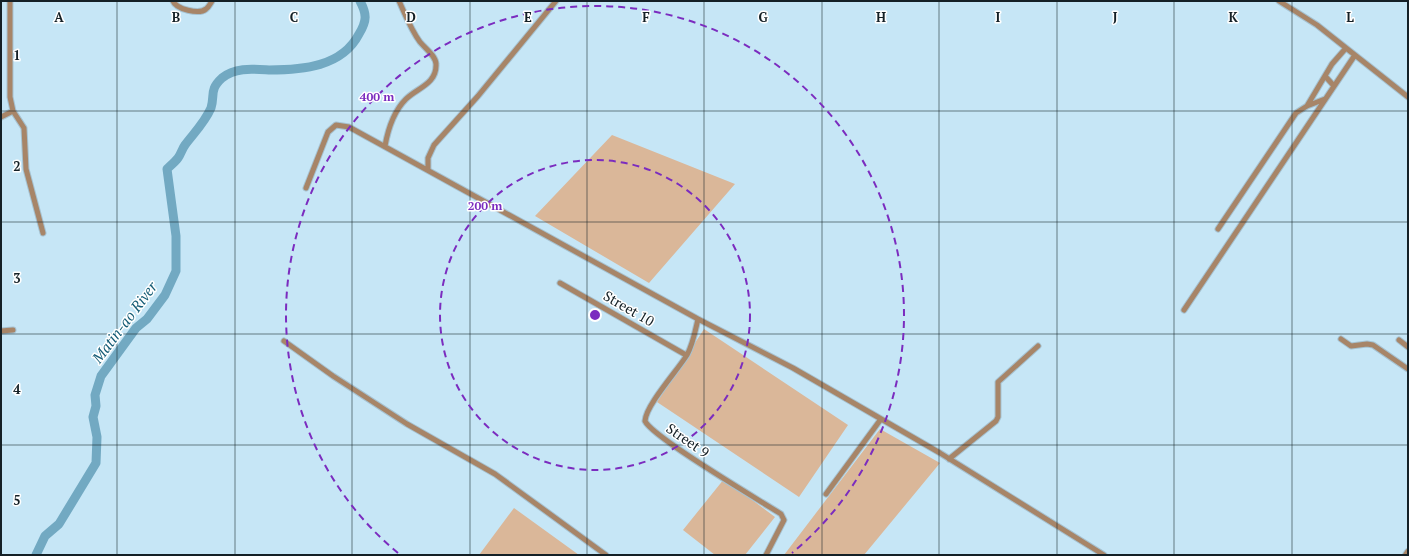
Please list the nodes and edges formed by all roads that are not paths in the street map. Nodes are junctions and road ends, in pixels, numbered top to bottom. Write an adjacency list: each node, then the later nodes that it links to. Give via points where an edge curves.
1 (10, 1): 14 (street, via 10,88)
2 (173, 1): 3 (street, via 179,7 202,11 206,10)
3 (212, 1)
4 (399, 1): 16 (street, via 415,34 435,59 436,64 430,82 405,100 391,121)
5 (556, 1): 17 (street, via 434,145 428,158)
6 (1279, 1): 7 (street, via 1317,25)
7 (1346, 48): 8 (street); 9 (street)
8 (1355, 55): 10 (street); 11 (street)
9 (1325, 76): 10 (street); 13 (street)
10 (1334, 86): 12 (street)
11 (1408, 97)
12 (1326, 99): 13 (street); 22 (street)
13 (1307, 106): 19 (street, via 1292,118)
14 (13, 111): 15 (street); 20 (street, via 24,128 26,169)
15 (1, 117)
16 (385, 146): 17 (street); 18 (street, via 349,127 336,125 328,132)
17 (428, 170): 23 (street)
18 (306, 188)
19 (1218, 230)
20 (43, 233)
21 (560, 282): 31 (street, Street 10)
22 (1184, 310)
23 (698, 319): 31 (street, via 694,339); 33 (street, via 793,368)
24 (13, 330): 25 (street)
25 (1, 331)
26 (1341, 339): 32 (street, via 1351,346 1370,344)
27 (1399, 340): 30 (street)
28 (284, 341): 37 (street, via 332,376 407,424 495,474)
29 (1038, 346): 34 (street, via 998,382 996,421)
30 (1408, 347)
31 (686, 355): 38 (street, Street 9, via 646,412 646,424 696,462 781,514 784,520)
32 (1408, 369)
33 (881, 419): 34 (street); 35 (street)
34 (949, 459): 39 (street)
35 (826, 494)
36 (1408, 552): 40 (street)
37 (606, 555)
38 (766, 555)
39 (1104, 555)
40 (1406, 555)

